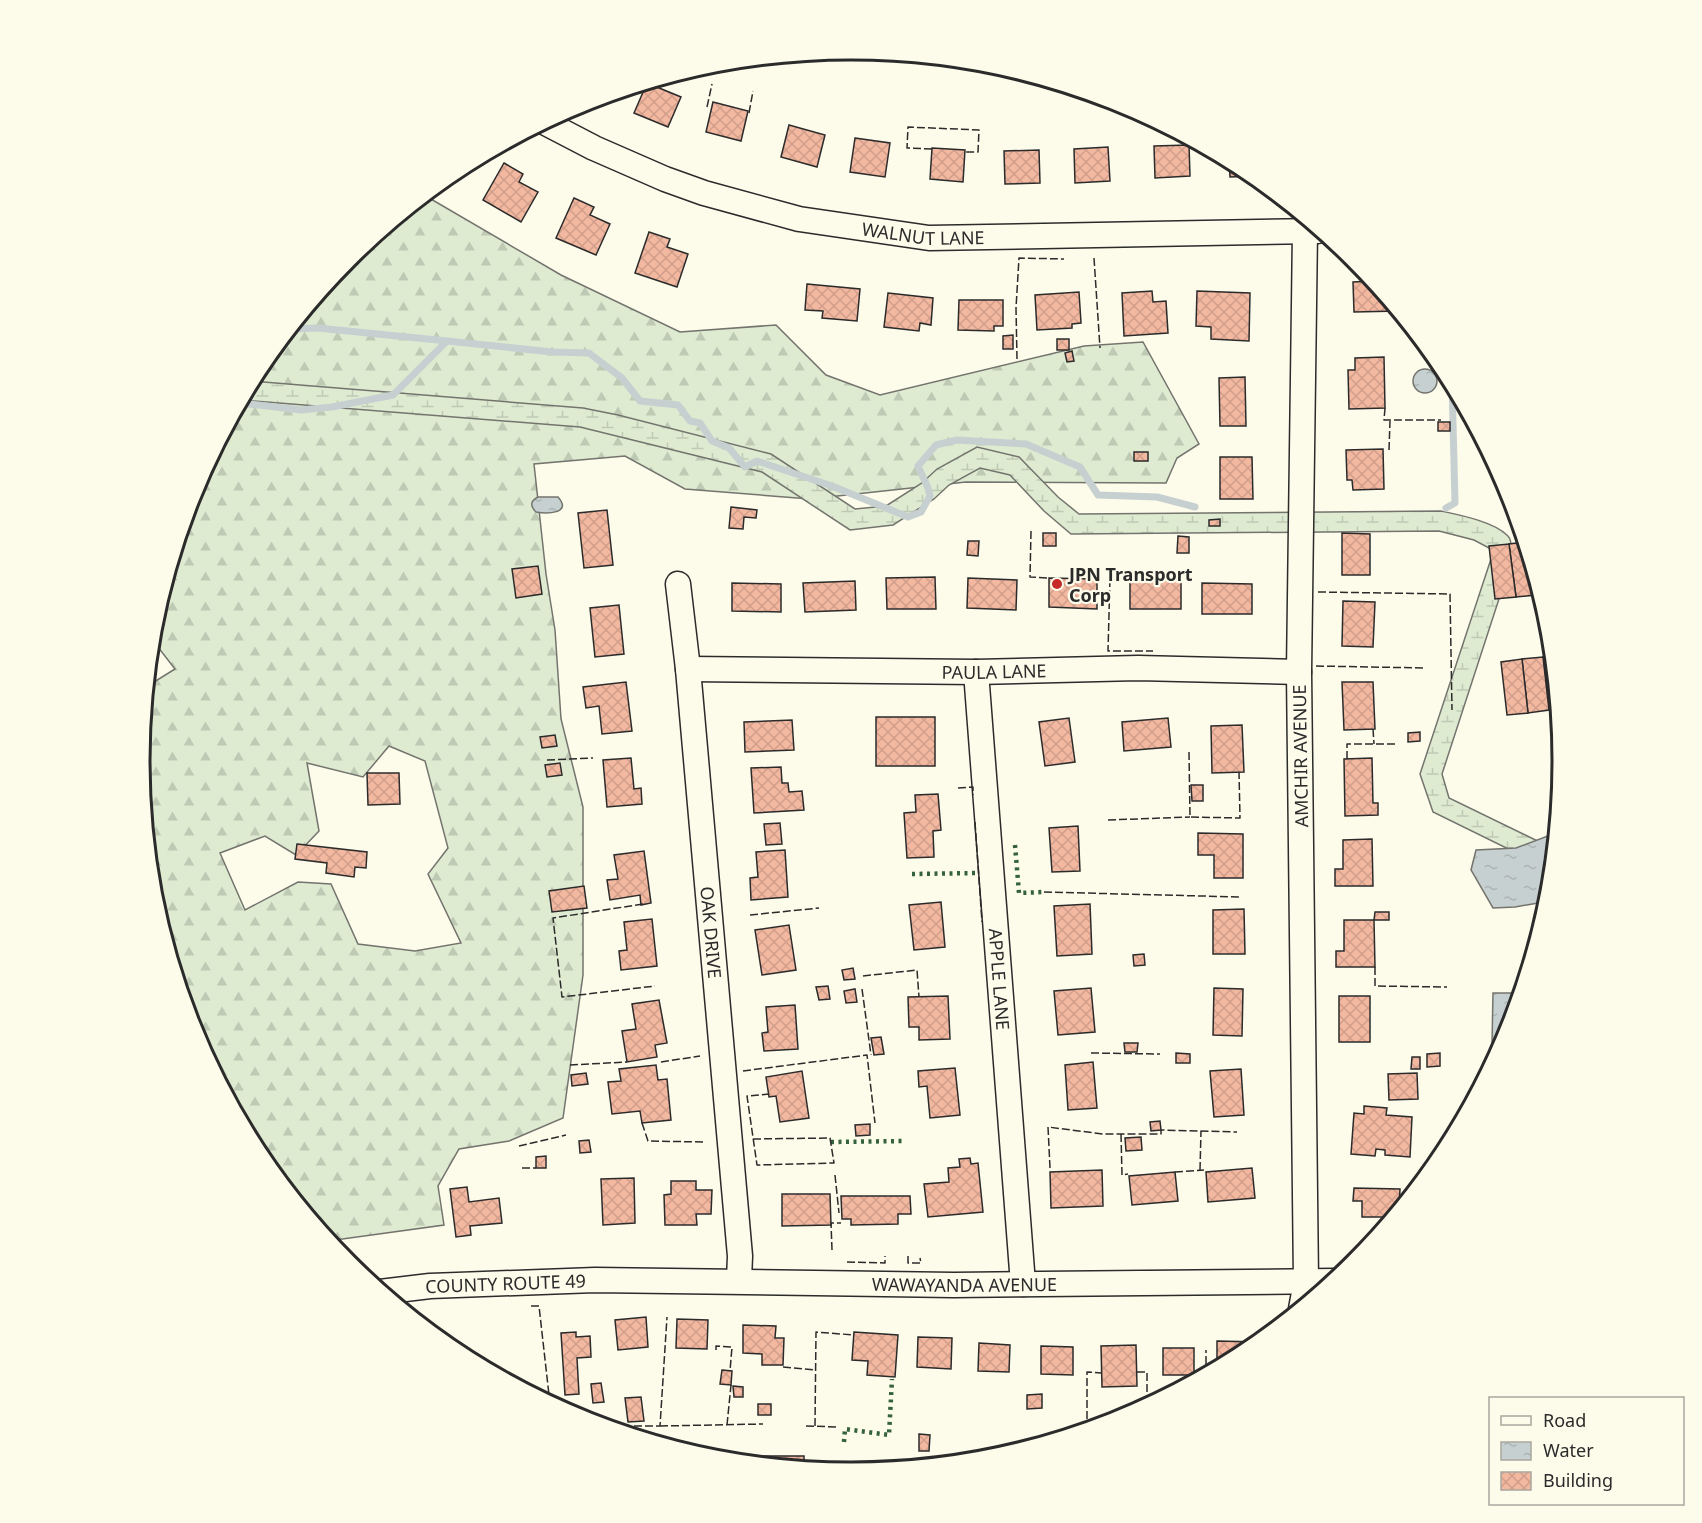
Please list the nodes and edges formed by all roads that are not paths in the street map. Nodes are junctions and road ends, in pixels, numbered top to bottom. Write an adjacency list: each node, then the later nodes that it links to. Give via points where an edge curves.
1 (553, 127): 2 (street, WALNUT LANE, via 594,148 704,193 799,219 929,238)
2 (1310, 231)
3 (1313, 233): 7 (street, AMCHIR AVENUE)
4 (678, 584): 5 (street, OAK DRIVE)
5 (688, 669): 6 (street, PAULA LANE); 9 (street, OAK DRIVE)
6 (976, 672): 7 (street, PAULA LANE, via 1138,668); 12 (street, APPLE LANE)
7 (1299, 672): 11 (street, AMCHIR AVENUE)
8 (595, 1280): 9 (street, WAWAYANDA AVENUE); 13 (street, COUNTY ROUTE 49)
9 (739, 1280): 12 (street, WAWAYANDA AVENUE)
10 (1322, 1281): 11 (street, WAWAYANDA AVENUE)
11 (1306, 1282): 12 (street, WAWAYANDA AVENUE); 14 (street, AMCHIR AVENUE)
12 (1023, 1284)
13 (390, 1291)
14 (1303, 1298)

